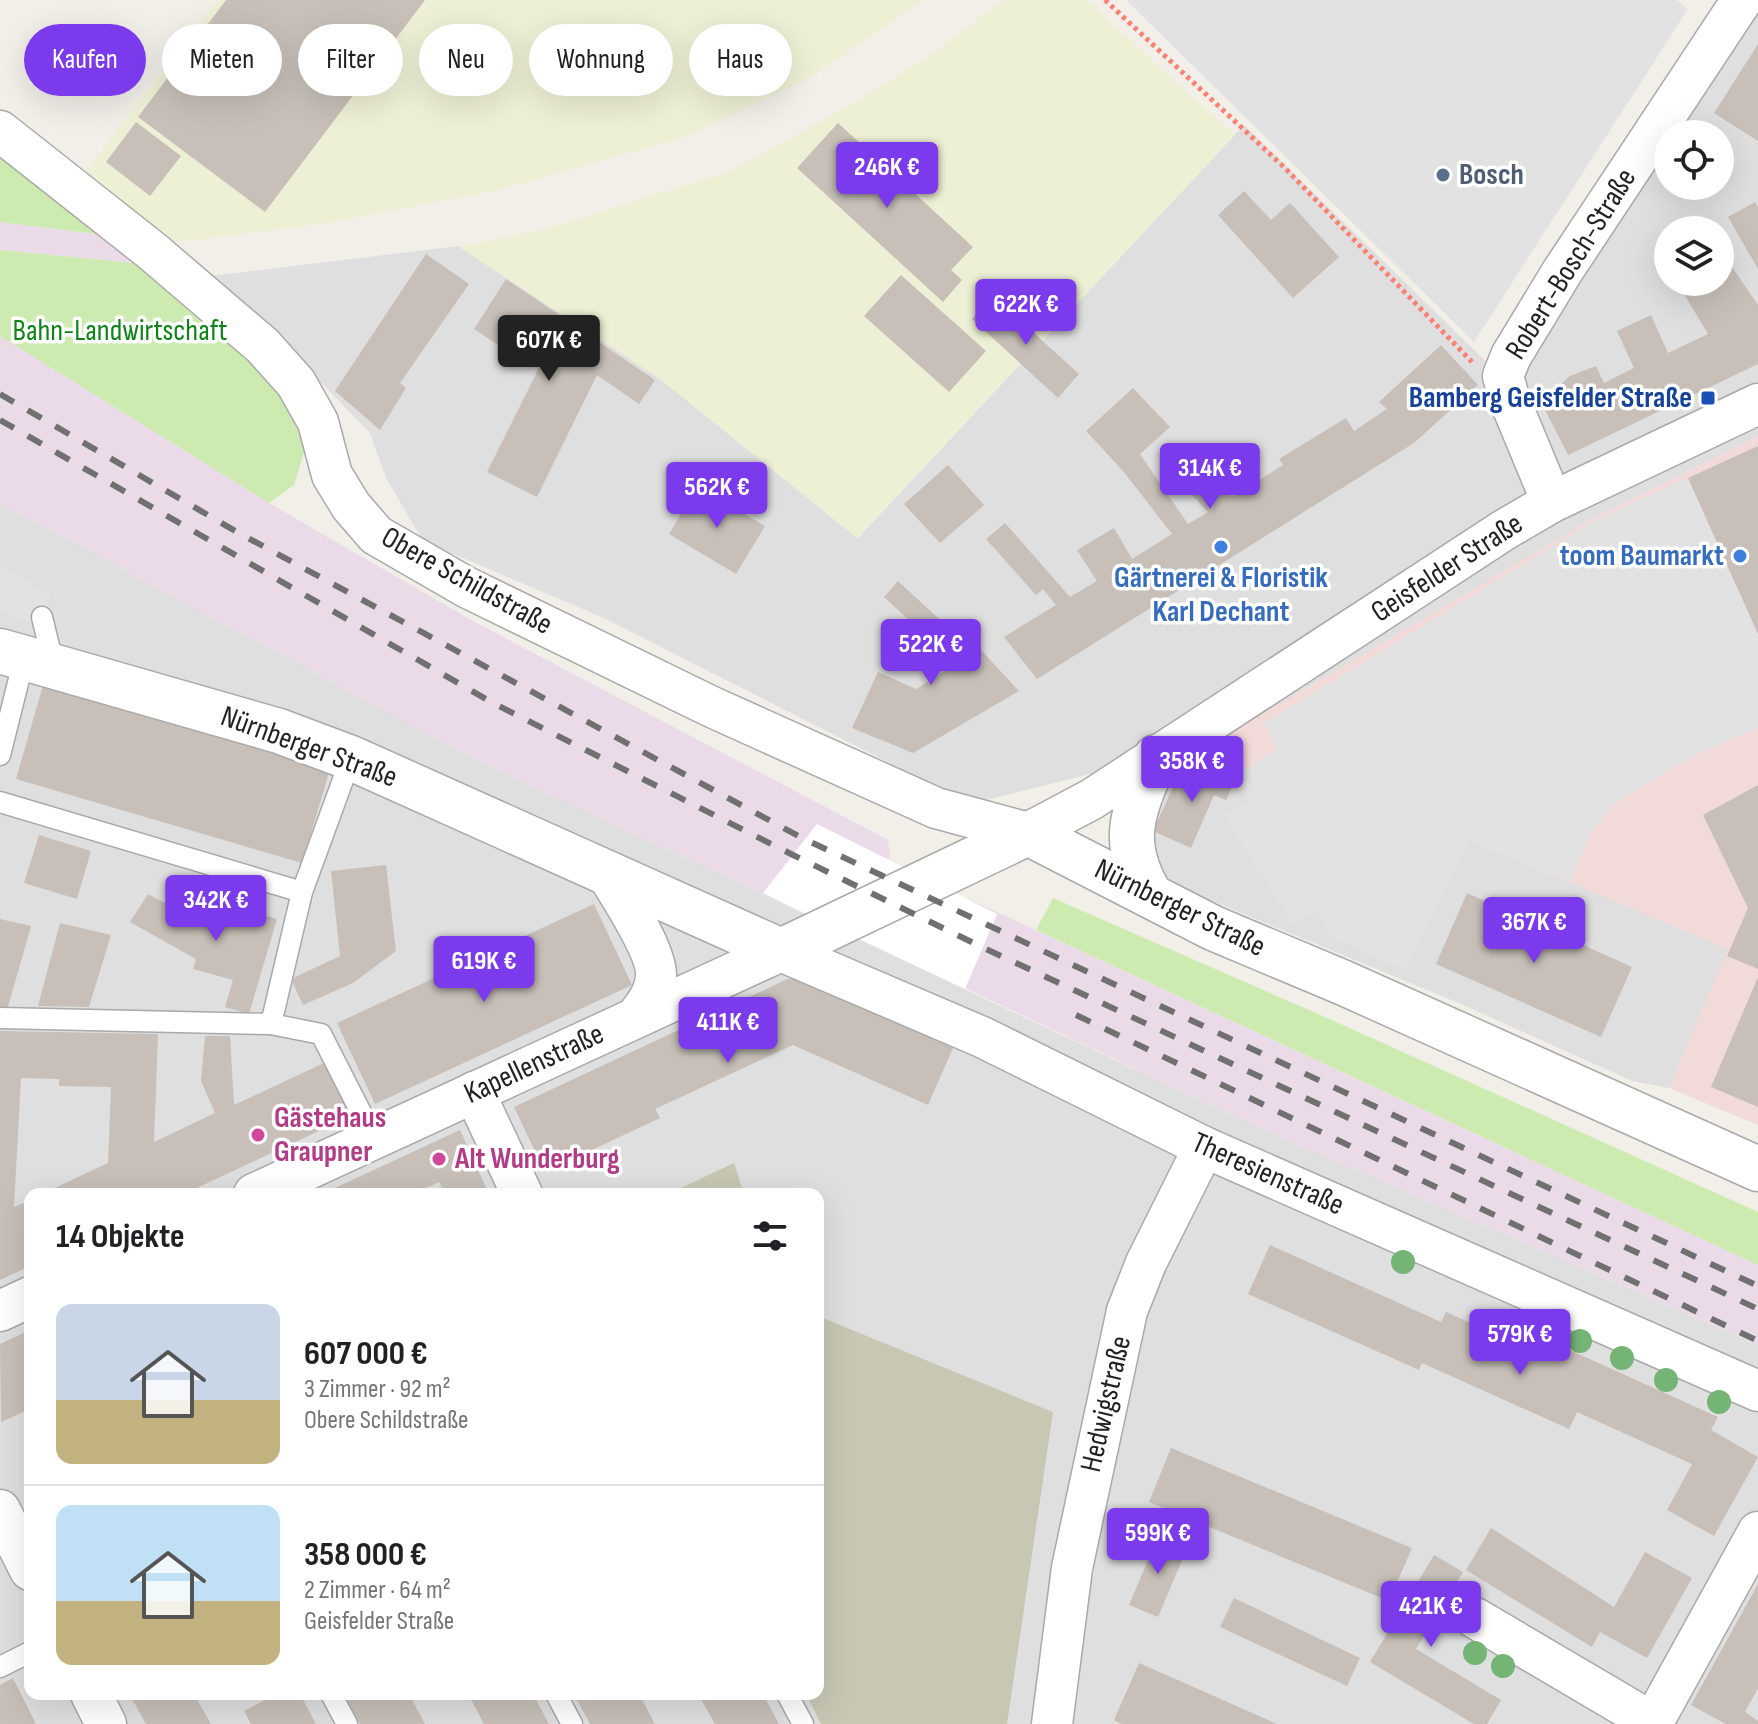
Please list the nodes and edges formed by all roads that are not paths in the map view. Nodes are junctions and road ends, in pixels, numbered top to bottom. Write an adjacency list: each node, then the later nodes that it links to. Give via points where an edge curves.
1 (1742, 0): 4 (street, Robert-Bosch-Straße, via 1562,272 1503,376)
2 (0, 131): 11 (street, Obere Schildstraße, via 263,346 296,383 318,422 332,475 376,535 466,587 712,707 936,808)
3 (1758, 404): 4 (street, Geisfelder Straße)
4 (1552, 502): 8 (street, Geisfelder Straße)
5 (42, 617): 6 (lane)
6 (26, 659): 7 (lane); 9 (street, Nürnberger Straße, via 279,731)
7 (0, 755)
8 (1156, 757): 11 (street, Geisfelder Straße); 14 (street, via 1132,824 1136,871)
9 (351, 758): 12 (street, Nürnberger Straße); 13 (lane)
10 (0, 802): 13 (lane)
11 (1028, 833): 14 (street, Nürnberger Straße); 15 (street)
12 (607, 874): 15 (street, Nürnberger Straße); 16 (street, via 657,973 653,995)
13 (302, 892): 18 (lane)
14 (1151, 896): 22 (street, Nürnberger Straße)
15 (781, 951): 16 (street, Kapellenstraße); 21 (street, Theresienstraße, via 982,1037)
16 (637, 1016): 19 (street, Kapellenstraße)
17 (0, 1018): 18 (lane)
18 (271, 1024): 20 (lane, via 321,1034)
19 (474, 1092): 20 (street, Kapellenstraße); 24 (street)
20 (374, 1138): 23 (street, Kapellenstraße)
21 (1204, 1147): 27 (street, Theresienstraße); 42 (street, Hedwigstraße, via 1127,1311 1072,1568)
22 (1758, 1169)
23 (267, 1188)
24 (519, 1188)
25 (24, 1300): 26 (street)
26 (0, 1311)
27 (1758, 1391)
28 (0, 1510): 30 (street)
29 (1758, 1532): 43 (street)
30 (24, 1558)
31 (1475, 1618): 43 (street)
32 (24, 1655): 33 (lane)
33 (0, 1667)
34 (94, 1700): 38 (street)
35 (334, 1700): 39 (lane)
36 (559, 1700): 40 (lane)
37 (790, 1700): 41 (lane)
38 (106, 1724)
39 (347, 1724)
40 (572, 1724)
41 (803, 1724)
42 (1052, 1724)
43 (1653, 1724)

